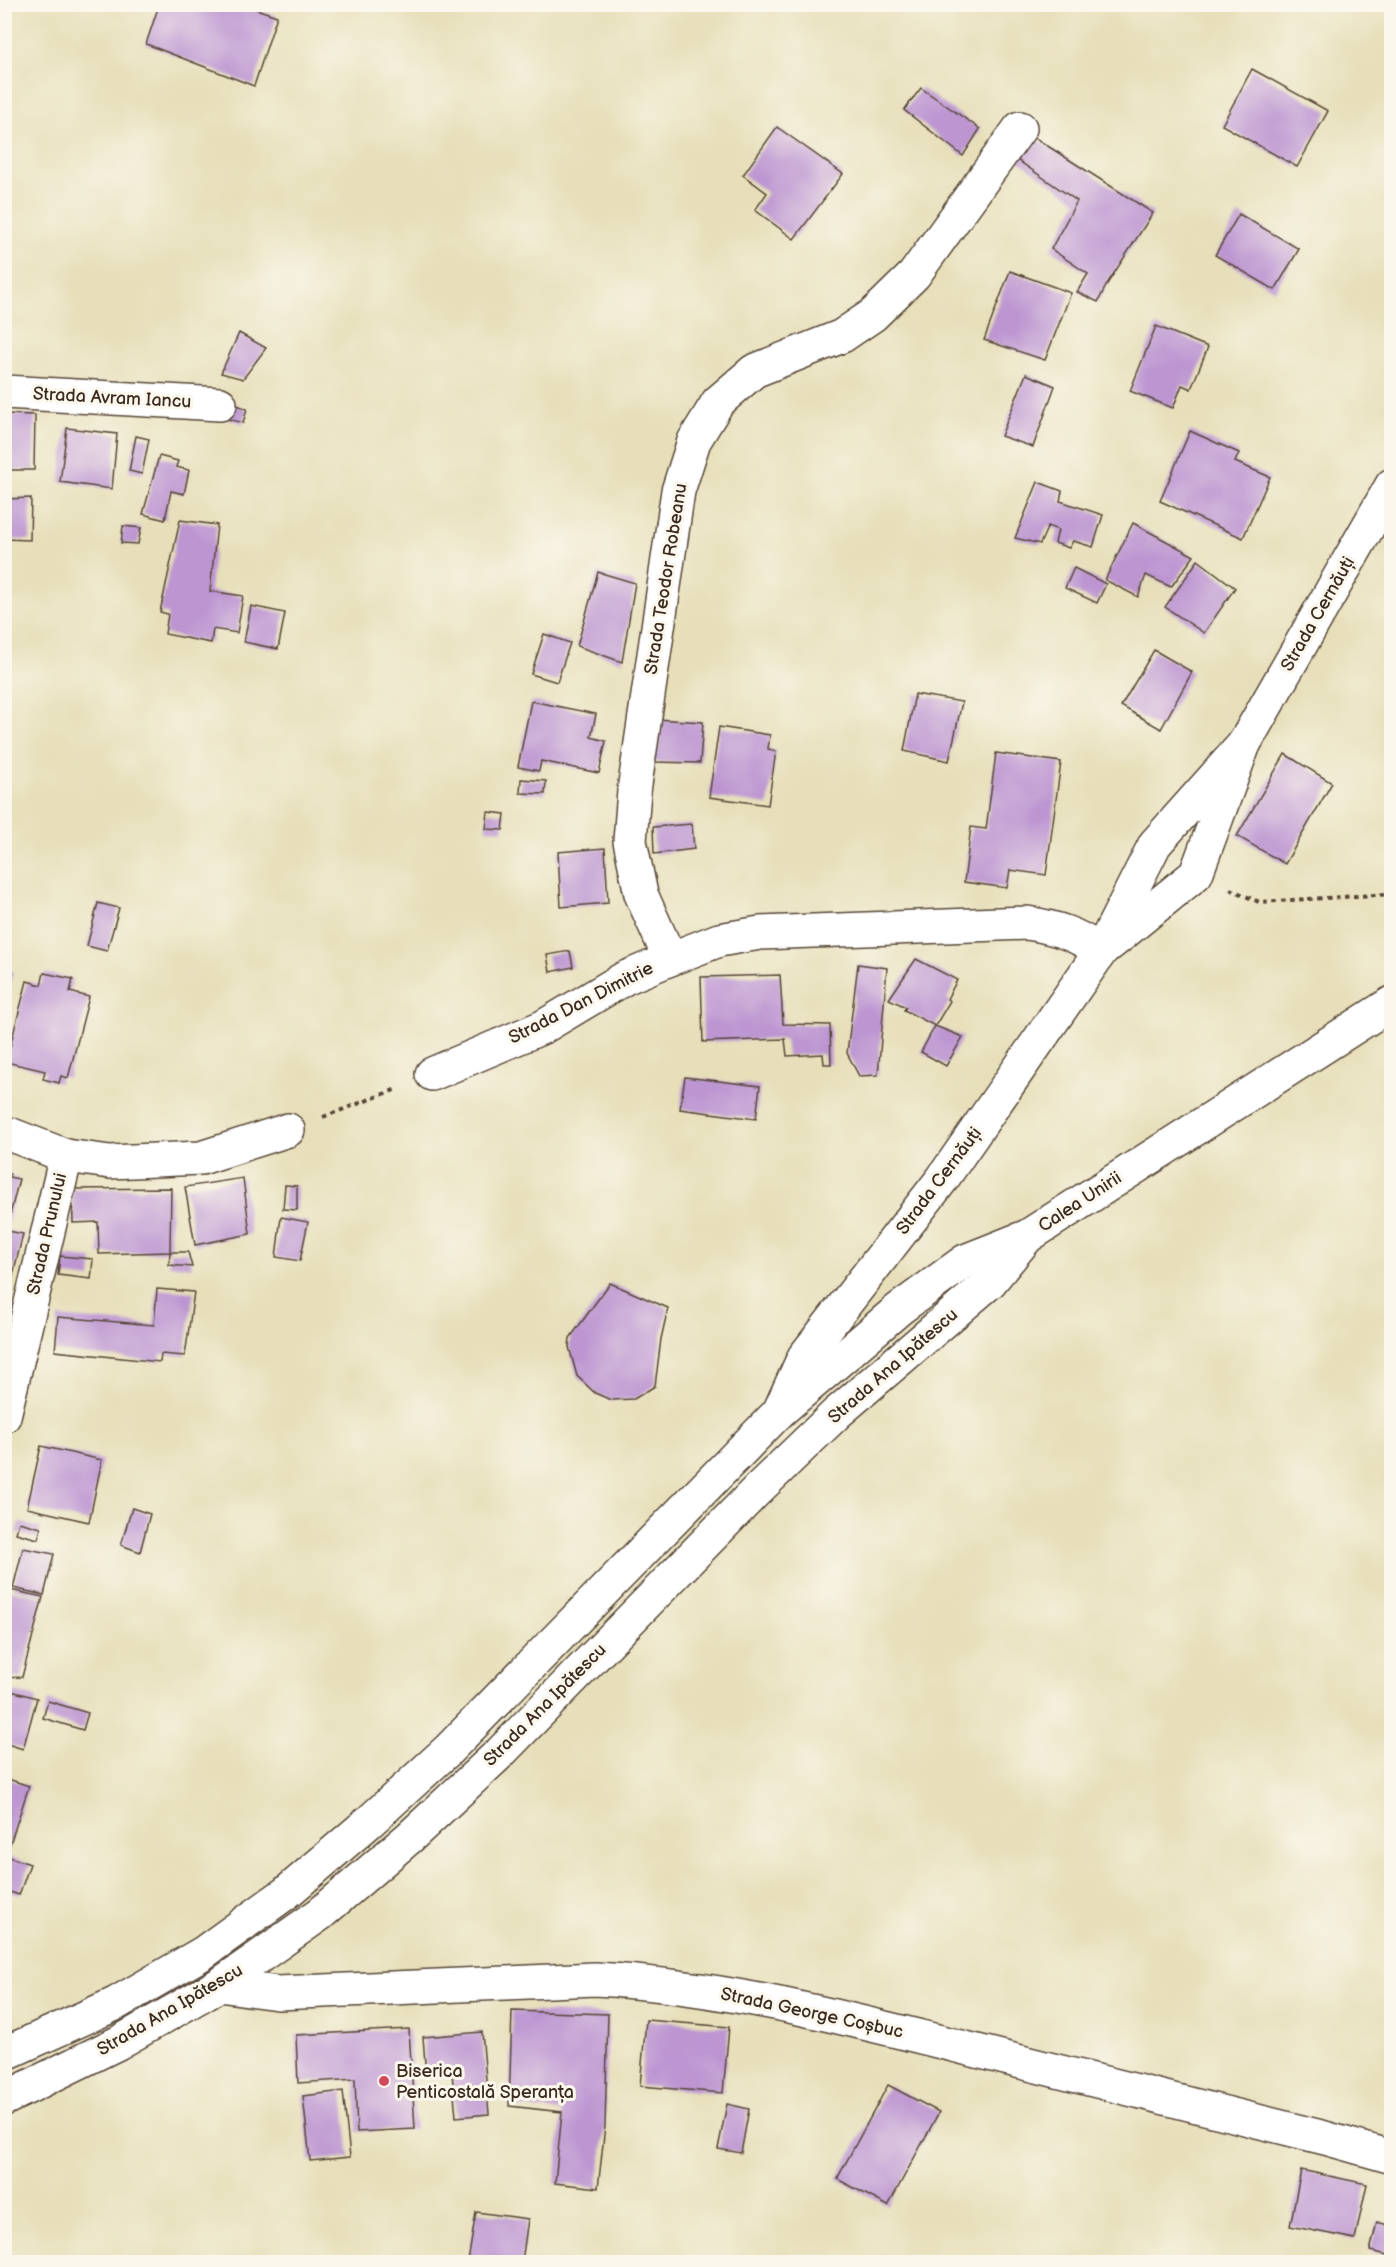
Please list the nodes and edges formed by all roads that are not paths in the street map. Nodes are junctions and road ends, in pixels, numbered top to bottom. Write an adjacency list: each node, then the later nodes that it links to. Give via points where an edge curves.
1 (1020, 128): 7 (street, Strada Teodor Robeanu, via 914,275 873,315 842,336 754,371 718,402 694,441 678,491 630,841 641,894)
2 (4, 392): 3 (street, Strada Avram Iancu)
3 (220, 404)
4 (1392, 485): 5 (street, Strada Cernăuți)
5 (1244, 744): 6 (street, Strada Cernăuți, via 1155,844); 6 (street, Strada Cernăuți, via 1196,874)
6 (1101, 951): 7 (street, Strada Dan Dimitrie, via 1056,928 1027,923 760,933 719,940); 14 (street, Strada Cernăuți, via 943,1178 804,1357)
7 (670, 959): 9 (street, Strada Dan Dimitrie, via 625,978 543,1027)
8 (1392, 1003): 13 (street, Calea Unirii)
9 (432, 1074)
10 (288, 1130): 12 (street, via 201,1158 111,1162)
11 (4, 1132): 12 (street)
12 (66, 1156): 15 (street, Strada Prunului)
13 (1028, 1236): 14 (street, Calea Unirii, via 965,1261 899,1310); 16 (street, Strada Ana Ipătescu, via 990,1282 837,1413 500,1752 410,1837 320,1914)
14 (779, 1412): 17 (street, Strada Ana Ipătescu, via 448,1750 286,1893 203,1953 135,1993)
15 (4, 1416)
16 (219, 1985): 18 (street, Strada Ana Ipătescu, via 118,2043); 19 (street, Strada George Coșbuc, via 278,1993 595,1979 730,1993 902,2032)
17 (4, 2054)
18 (4, 2099)
19 (1392, 2157)

